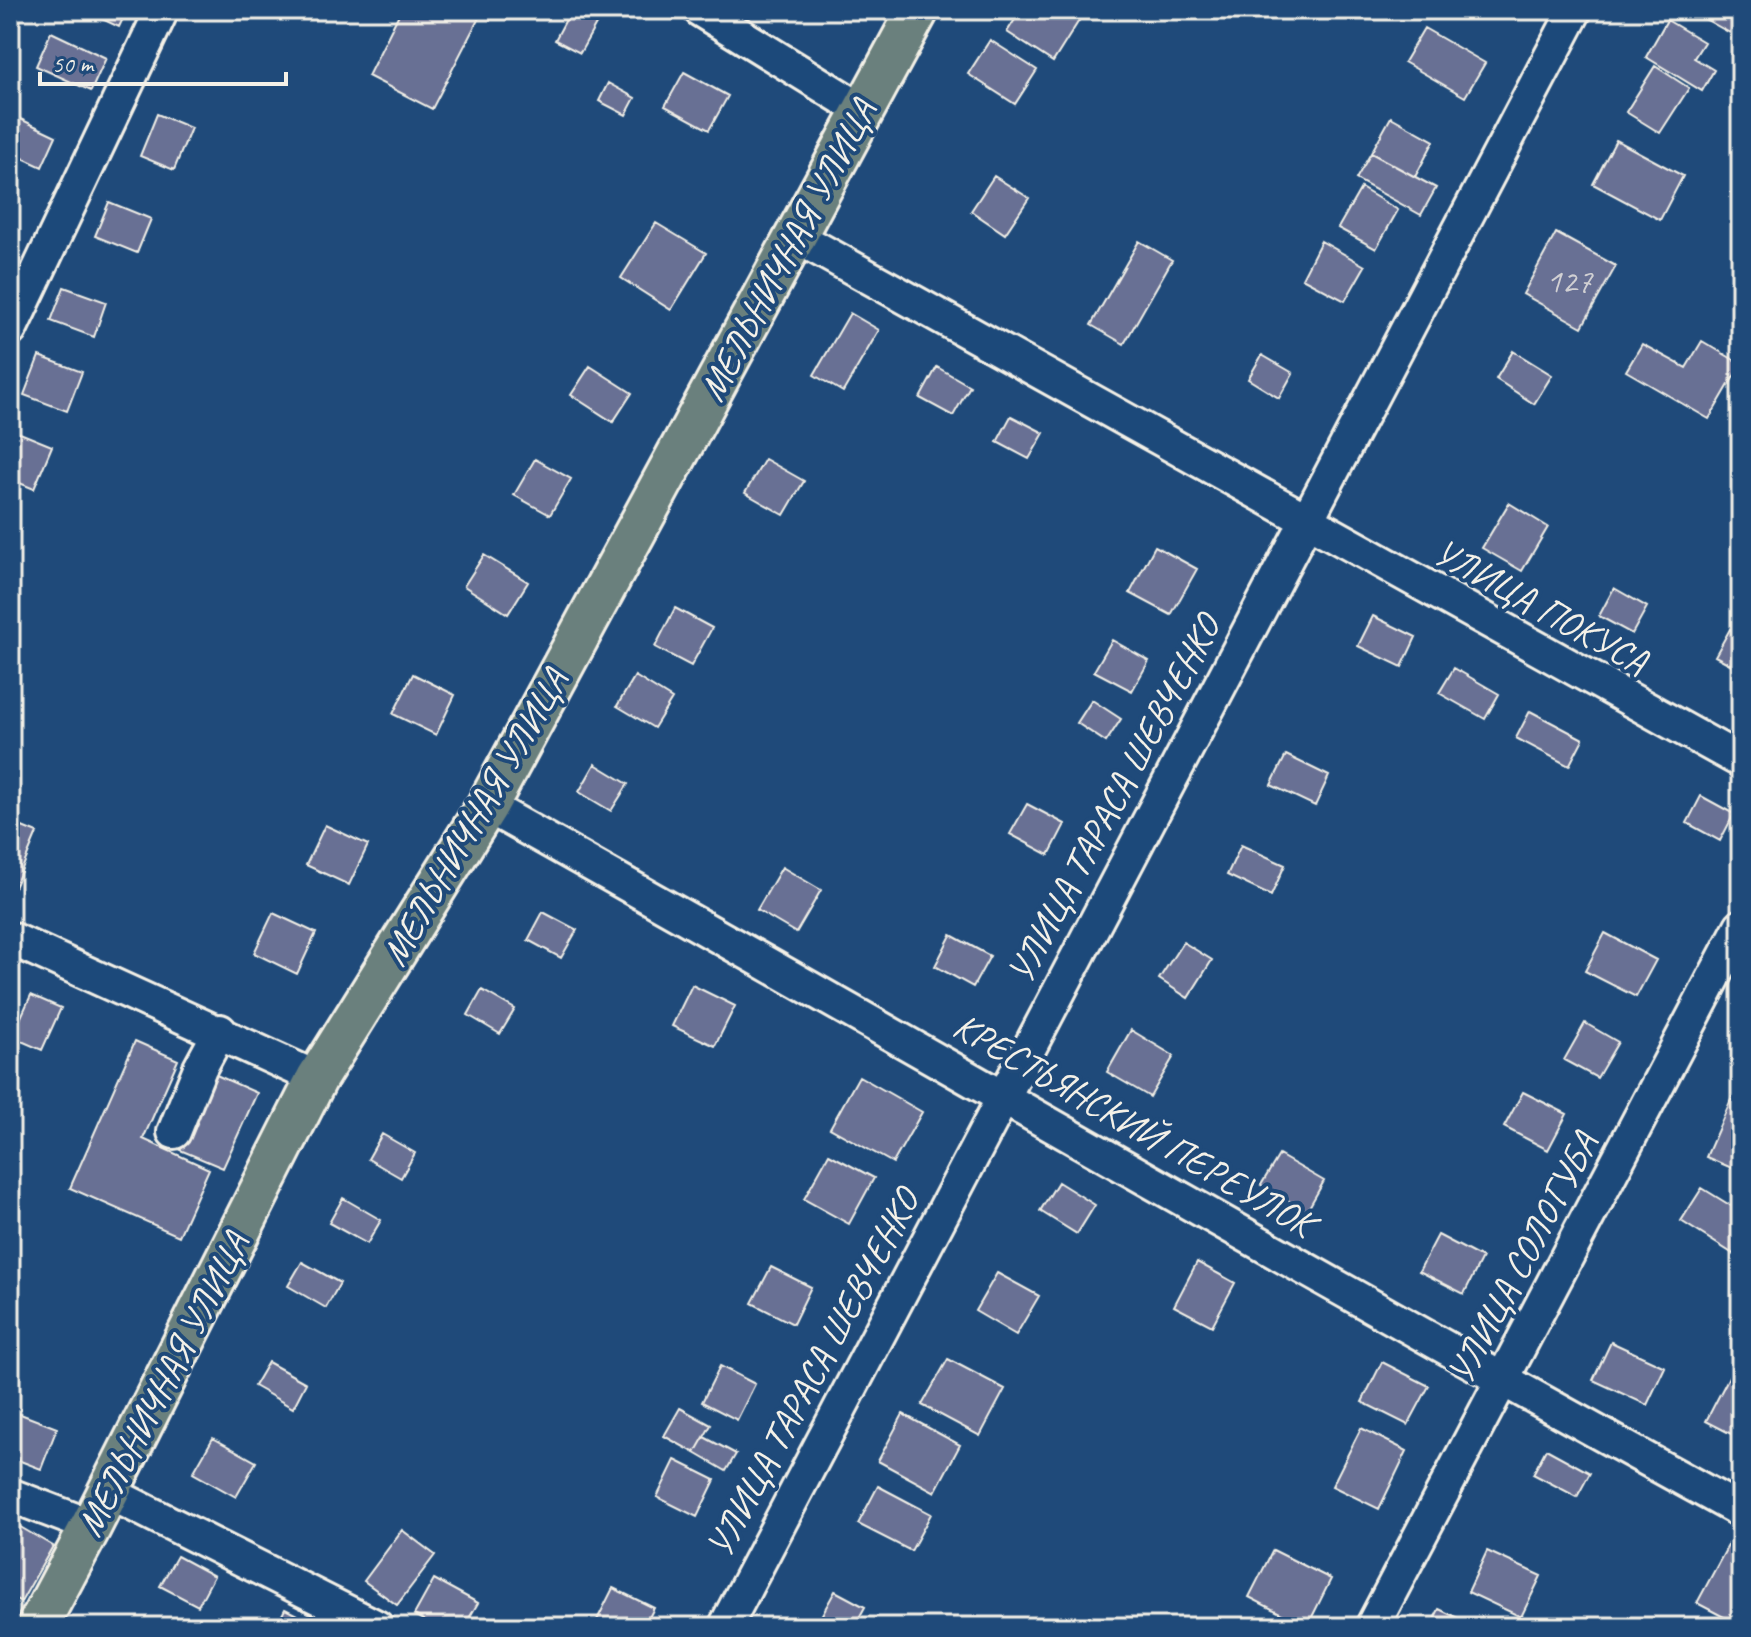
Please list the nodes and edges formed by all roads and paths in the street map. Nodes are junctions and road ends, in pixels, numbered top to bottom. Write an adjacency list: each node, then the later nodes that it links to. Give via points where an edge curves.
1 (162, 10): 7 (street)
2 (700, 10): 5 (street)
3 (918, 10): 5 (main road, МЕЛЬНИЧНАЯ УЛИЦА)
4 (1575, 10): 8 (street, УЛИЦА ТАРАСА ШЕВЧЕНКО)
5 (862, 110): 6 (main road, МЕЛЬНИЧНАЯ УЛИЦА)
6 (795, 236): 8 (street, УЛИЦА ПОКУСА); 10 (main road, МЕЛЬНИЧНАЯ УЛИЦА)
7 (10, 330)
8 (1303, 521): 9 (street, УЛИЦА ПОКУСА); 15 (street, УЛИЦА ТАРАСА ШЕВЧЕНКО)
9 (1741, 761)
10 (487, 806): 14 (main road, МЕЛЬНИЧНАЯ УЛИЦА); 15 (street, КРЕСТЬЯНСКИЙ ПЕРЕУЛОК)
11 (1741, 926): 17 (street, УЛИЦА СОЛОГУБА)
12 (10, 938): 13 (street)
13 (220, 1031): 14 (street); 16 (street)
14 (317, 1078): 19 (main road, МЕЛЬНИЧНАЯ УЛИЦА)
15 (1004, 1095): 17 (street, КРЕСТЬЯНСКИЙ ПЕРЕУЛОК); 23 (street, УЛИЦА ТАРАСА ШЕВЧЕНКО)
16 (174, 1132)
17 (1503, 1381): 20 (street, КРЕСТЬЯНСКИЙ ПЕРЕУЛОК); 24 (street, УЛИЦА СОЛОГУБА)
18 (10, 1495): 19 (street)
19 (100, 1509): 21 (main road, МЕЛЬНИЧНАЯ УЛИЦА); 22 (street)
20 (1741, 1511)
21 (37, 1627)
22 (377, 1627)
23 (725, 1627)
24 (1372, 1627)

